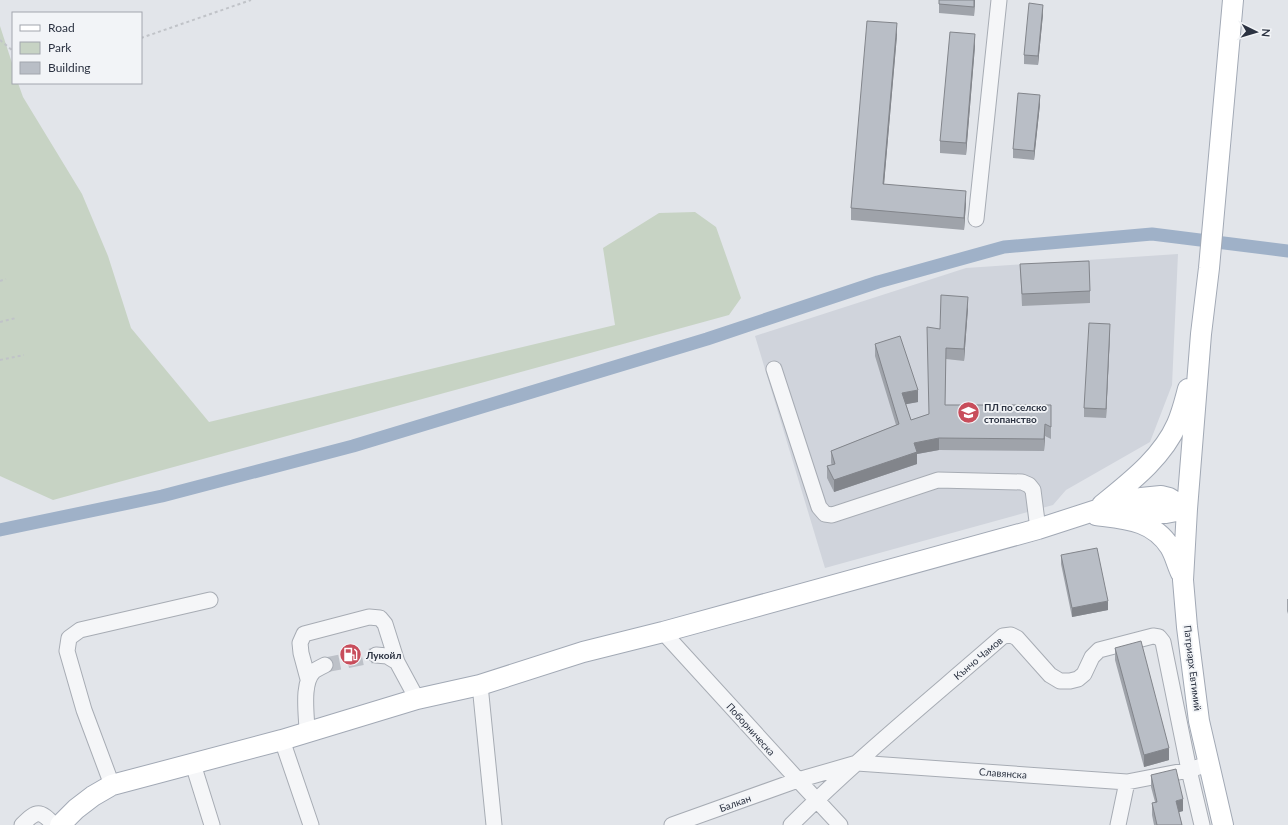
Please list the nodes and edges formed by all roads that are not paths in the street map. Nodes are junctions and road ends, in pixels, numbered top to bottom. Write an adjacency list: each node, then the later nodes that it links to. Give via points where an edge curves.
1 (999, 0): 3 (street)
2 (1234, 0): 4 (main road)
3 (976, 219)
4 (1201, 334): 6 (main road, Патриарх Евтимий); 7 (main road, via 1186,399 1174,430 1144,469)
5 (774, 369): 8 (street, via 819,507 825,514 832,515 938,480 1022,482 1033,490)
6 (1187, 509): 7 (main road, via 1168,498 1153,496 1128,501); 9 (main road, Патриарх Евтимий)
7 (1096, 513): 8 (main road); 9 (main road, via 1144,524 1160,534 1171,548)
8 (1038, 529): 11 (main road)
9 (1183, 580): 22 (main road, Патриарх Евтимий, via 1192,672)
10 (210, 600): 26 (street, via 80,630 69,638 67,651 84,710)
11 (663, 632): 16 (main road, via 583,652); 24 (street, Поборническа)
12 (376, 655): 13 (street, via 387,656)
13 (397, 662): 15 (street, via 386,624 380,618 369,617 304,634 300,643); 17 (street)
14 (325, 665): 15 (street, via 314,671)
15 (308, 679): 18 (street)
16 (480, 685): 17 (main road); 33 (street)
17 (417, 699): 18 (main road)
18 (307, 732): 19 (main road)
19 (282, 740): 21 (main road); 32 (street)
20 (857, 763): 23 (street, Кънчо Чамов, via 1003,636 1011,635 1016,638 1050,675 1060,680 1078,679 1099,650 1153,636 1159,637 1163,642); 24 (street, Славянска); 25 (street, Славянска); 27 (street, Кънчо Чамов)
21 (193, 764): 26 (main road); 31 (street)
22 (1208, 764): 23 (street, Славянска); 39 (main road, Патриарх Евтимий)
23 (1189, 770): 25 (street, Славянска); 38 (street, Кънчо Чамов)
24 (798, 780): 27 (street, Поборническа); 34 (street, Балкан)
25 (1126, 782): 37 (street)
26 (112, 785): 30 (main road, via 76,809)
27 (816, 800): 35 (street, Кънчо Чамов); 36 (street, Поборническа)
28 (22, 825): 29 (street, via 38,814 44,814)
29 (54, 825)
30 (60, 825)
31 (212, 825)
32 (310, 825)
33 (494, 825)
34 (672, 825)
35 (791, 825)
36 (840, 825)
37 (1118, 825)
38 (1202, 825)
39 (1223, 825)

